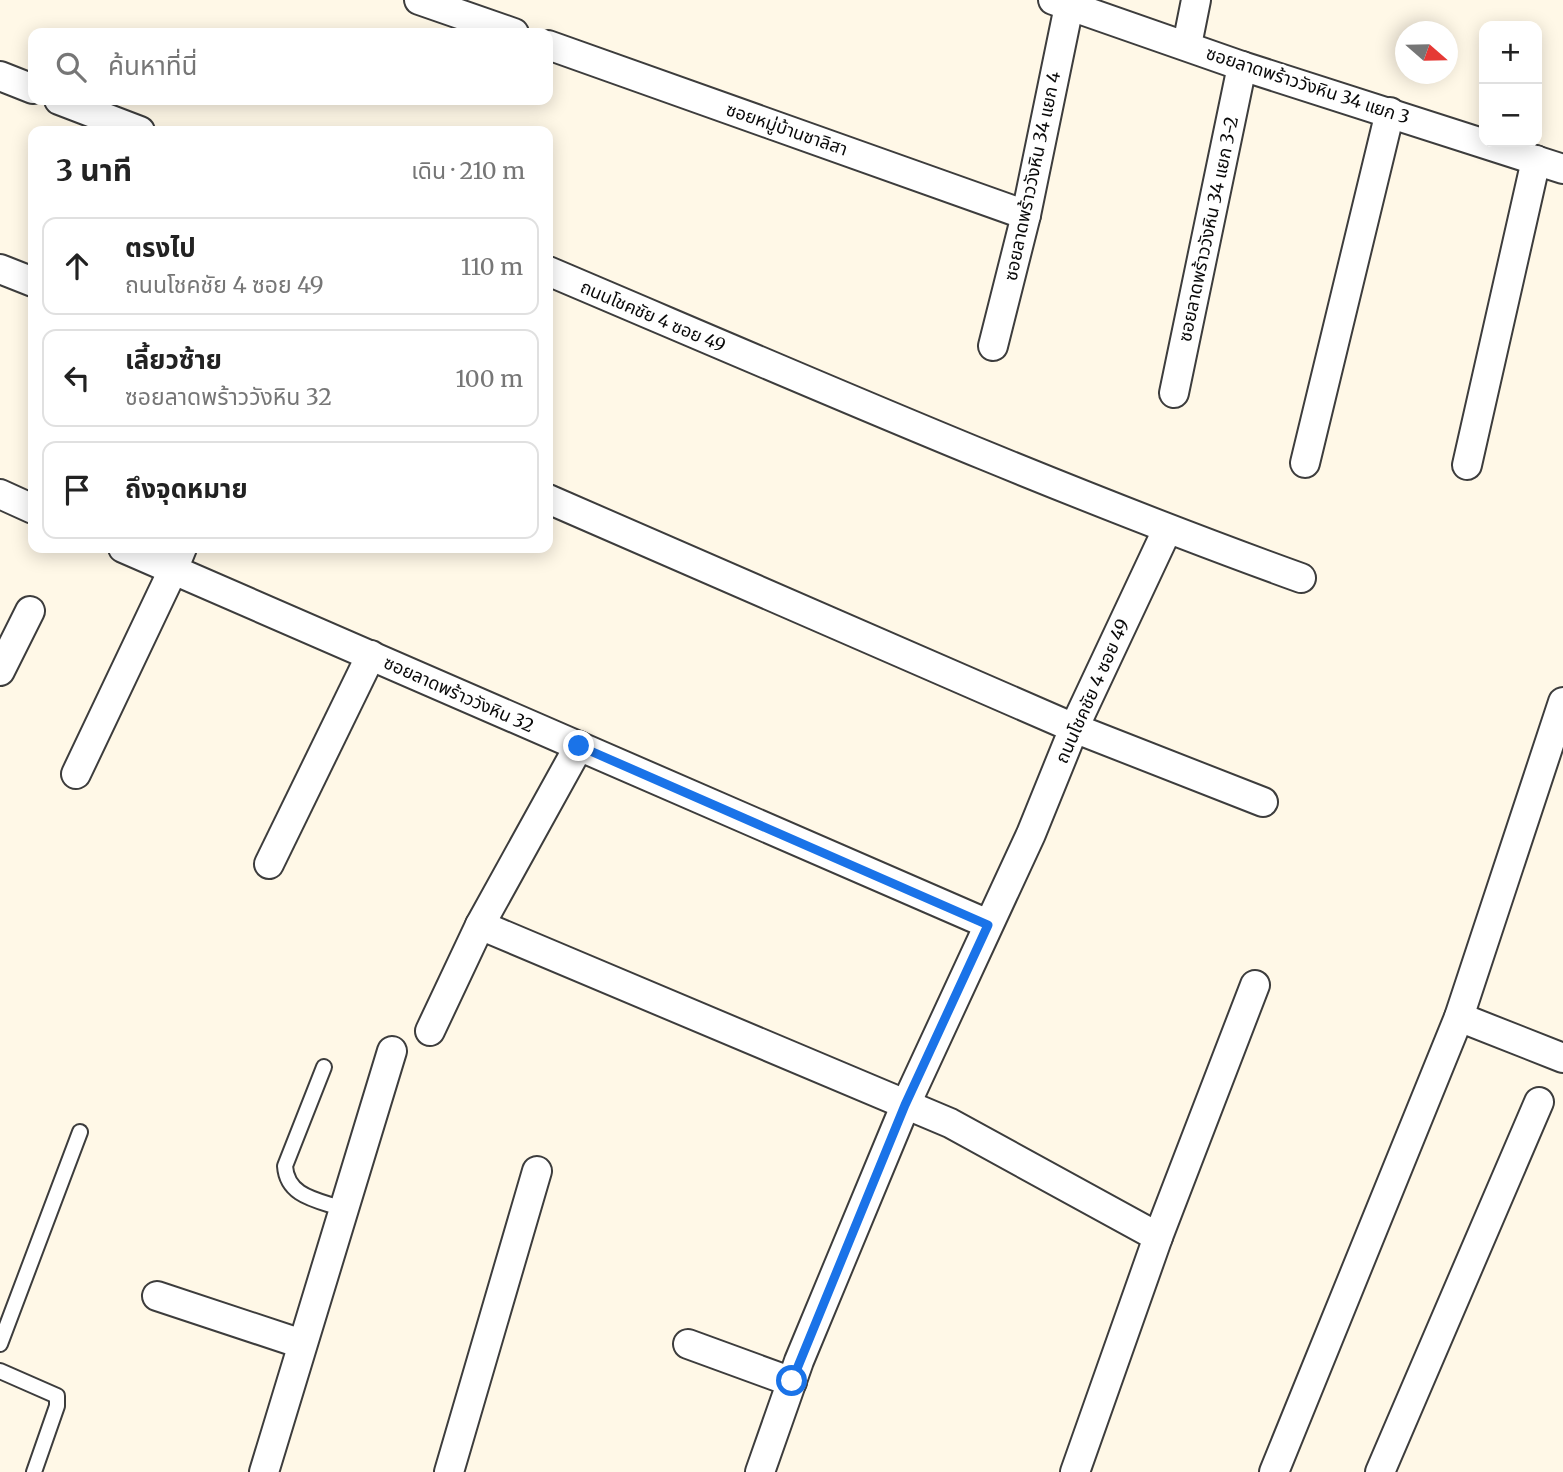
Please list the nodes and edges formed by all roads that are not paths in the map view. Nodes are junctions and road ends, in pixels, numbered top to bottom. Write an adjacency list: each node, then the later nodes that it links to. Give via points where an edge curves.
1 (419, 0): 4 (street)
2 (1196, 0): 5 (street)
3 (1061, 3): 5 (street, ซอยลาดพร้าววังหิน 34 แยก 3); 15 (street, ซอยลาดพร้าววังหิน 34 แยก 4)
4 (500, 28)
5 (1187, 46): 7 (street, ซอยลาดพร้าววังหิน 34 แยก 3)
6 (553, 47): 15 (street, ซอยหมู่บ้านชาลิสา)
7 (1242, 66): 11 (street, ซอยลาดพร้าววังหิน 34 แยก 3); 20 (street, ซอยลาดพร้าววังหิน 34 แยก 3-2)
8 (0, 76): 9 (street)
9 (28, 87)
10 (73, 105): 12 (street)
11 (1390, 112): 13 (street, ซอยลาดพร้าววังหิน 34 แยก 3); 21 (street)
12 (127, 126)
13 (1536, 160): 14 (street, ซอยลาดพร้าววังหิน 34 แยก 3); 22 (street)
14 (1563, 170)
15 (1026, 215): 19 (street, ซอยลาดพร้าววังหิน 34 แยก 4)
16 (0, 269): 18 (street)
17 (553, 273): 26 (street, ถนนโชคชัย 4 ซอย 49)
18 (28, 280)
19 (993, 346)
20 (1174, 393)
21 (1305, 463)
22 (1467, 465)
23 (0, 494): 25 (street)
24 (553, 501): 34 (street)
25 (28, 507)
26 (1167, 530): 29 (street); 34 (street, ถนนโชคชัย 4 ซอย 49)
27 (148, 553): 28 (street, ซอยลาดพร้าววังหิน 32)
28 (177, 559): 31 (street, ซอยลาดพร้าววังหิน 32); 36 (street)
29 (1301, 578)
30 (30, 611): 32 (street)
31 (371, 655): 35 (street, ซอยลาดพร้าววังหิน 32); 38 (street)
32 (0, 671)
33 (1563, 702): 42 (street)
34 (1074, 728): 37 (street); 40 (street, ถนนโชคชัย 4 ซอย 49)
35 (579, 746): 39 (street); 40 (street, ซอยลาดพร้าววังหิน 32)
36 (76, 774)
37 (1263, 802)
38 (269, 864)
39 (480, 925): 43 (street); 48 (street)
40 (988, 925): 48 (street, ถนนโชคชัย 4 ซอย 49)
41 (1255, 985): 52 (street)
42 (1459, 1017): 45 (street); 64 (street)
43 (430, 1031)
44 (392, 1051): 51 (street)
45 (1563, 1058)
46 (324, 1066): 51 (lane, via 285,1166 286,1178 298,1193)
47 (1539, 1102): 65 (street)
48 (905, 1105): 52 (street, via 950,1123); 58 (street, ถนนโชคชัย 4 ซอย 49)
49 (80, 1132): 54 (lane)
50 (537, 1171): 61 (street)
51 (343, 1209): 56 (street)
52 (1158, 1237): 63 (street)
53 (157, 1296): 56 (street)
54 (0, 1344)
55 (688, 1344): 58 (street)
56 (302, 1345): 60 (street)
57 (0, 1371): 59 (lane, via 57,1396 58,1406)
58 (792, 1381): 62 (street, ถนนโชคชัย 4 ซอย 49)
59 (33, 1472)
60 (264, 1472)
61 (449, 1472)
62 (760, 1472)
63 (1075, 1472)
64 (1274, 1472)
65 (1380, 1472)

